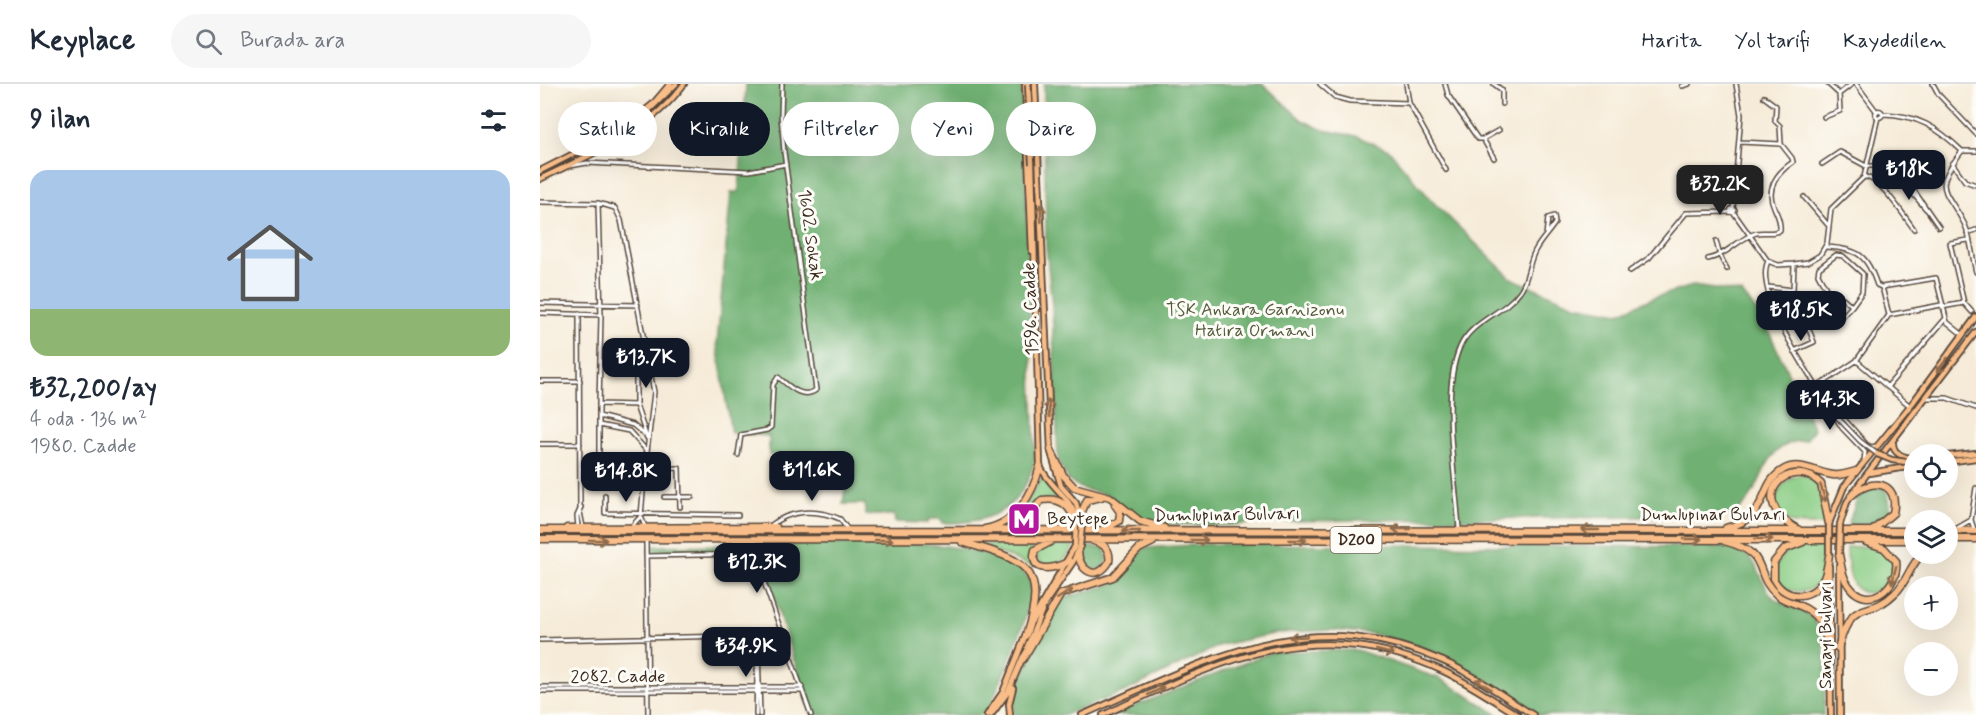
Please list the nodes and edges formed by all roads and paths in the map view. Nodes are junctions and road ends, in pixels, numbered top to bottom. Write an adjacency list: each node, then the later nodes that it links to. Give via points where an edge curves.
1 (670, 84): 19 (main road)
2 (676, 84): 23 (main road)
3 (684, 84): 45 (main road, via 645,125)
4 (782, 84): 41 (street, 1602. Sokak)
5 (1037, 84): 21 (main road, 1596. Cadde)
6 (1320, 84): 22 (street, via 1335,97 1350,101)
7 (1406, 84): 22 (street)
8 (1444, 84): 29 (street, via 1476,137)
9 (1494, 84): 24 (street, via 1502,90)
10 (1689, 84): 16 (street)
11 (1736, 84): 30 (street, via 1741,100)
12 (1828, 84): 17 (street)
13 (1854, 84): 17 (street); 25 (street)
14 (1935, 84): 28 (street, via 1939,95)
15 (1026, 85): 20 (main road, 1596. Cadde); 69 (main road, 1596. Cadde, bridge)
16 (1682, 86)
17 (1839, 94): 26 (street, via 1840,111)
18 (1764, 97): 31 (street, via 1776,106)
19 (652, 102)
20 (1026, 102)
21 (1037, 102)
22 (1409, 103): 46 (street)
23 (657, 104)
24 (1502, 104)
25 (1877, 114): 32 (street, via 1905,115 1930,124); 43 (street)
26 (1824, 117)
27 (1499, 130): 29 (street)
28 (1976, 134)
29 (1483, 139): 39 (street)
30 (1740, 142): 31 (street); 55 (street)
31 (1781, 144): 62 (street, via 1793,160 1773,183 1772,201 1780,220 1778,232)
32 (1962, 151): 33 (street); 40 (street)
33 (1976, 151)
34 (1896, 155): 44 (street)
35 (1925, 155): 49 (street)
36 (570, 156): 47 (main road)
37 (1028, 156): 69 (main road, 1596. Cadde)
38 (1039, 156): 117 (main road, 1596. Cadde, one-way to 38)
39 (1494, 158)
40 (1952, 163): 51 (street, via 1965,181); 60 (street, via 1943,189)
41 (786, 164): 45 (street, via 749,171 587,163); 121 (street, 1602. Sokak, via 816,390 800,393 778,377 773,389 771,427 741,435)
42 (1822, 164): 43 (street, via 1840,152)
43 (1866, 166): 44 (street); 48 (street)
44 (1887, 166): 49 (street)
45 (566, 167): 50 (main road)
46 (1446, 170)
47 (540, 171)
48 (1864, 177): 56 (street, via 1831,209); 58 (street, via 1870,177 1887,194)
49 (1906, 178): 57 (street, via 1910,190)
50 (540, 179)
51 (1976, 185)
52 (1804, 197): 56 (street)
53 (540, 202): 54 (street)
54 (598, 203): 82 (street); 83 (street, via 615,208 621,220)
55 (1732, 211): 62 (street); 74 (street, via 1686,213 1649,258)
56 (1828, 225): 65 (street)
57 (1939, 227)
58 (1914, 229)
59 (1976, 230): 60 (street)
60 (1967, 233): 63 (street)
61 (1546, 235): 61 (street, via 1555,223 1554,216 1548,218); 156 (street, via 1535,250 1519,293 1471,332 1460,346 1451,373)
62 (1751, 237): 67 (street); 70 (street)
63 (1968, 240): 75 (street); 81 (street, via 1950,243)
64 (1716, 242): 67 (street)
65 (1826, 247): 66 (street); 77 (street, via 1861,254 1870,264 1877,285)
66 (1820, 255): 71 (street); 72 (street)
67 (1720, 256): 68 (street); 73 (street)
68 (1708, 259)
69 (1035, 260): 129 (main road, 1596. Cadde)
70 (1768, 261): 72 (street); 76 (street)
71 (1826, 262): 79 (street, via 1818,274); 84 (street, via 1839,255 1863,274 1862,292)
72 (1794, 264): 78 (street)
73 (1727, 269)
74 (1630, 271)
75 (1976, 272)
76 (1768, 287): 78 (street); 95 (street)
77 (1882, 287): 85 (street, via 1936,278); 90 (street)
78 (1793, 290): 95 (street, via 1814,342)
79 (1834, 302): 84 (street, via 1843,298); 84 (street, via 1840,319)
80 (540, 303): 82 (street)
81 (1964, 303): 85 (street); 86 (street)
82 (599, 304): 83 (street); 89 (street)
83 (638, 305): 109 (street, via 654,392)
84 (1852, 306)
85 (1942, 306): 90 (street); 92 (street)
86 (1972, 312)
87 (540, 313): 88 (street)
88 (579, 314): 89 (street); 99 (street)
89 (601, 315): 104 (street)
90 (1889, 315): 96 (street)
91 (1976, 317): 94 (main road)
92 (1946, 318): 94 (street); 101 (street)
93 (1976, 332): 103 (main road, Sanayi Bulvarı)
94 (1964, 335): 106 (main road, one-way to 106)
95 (1794, 351): 100 (street)
96 (1856, 361): 100 (street); 101 (street)
97 (636, 372): 105 (street)
98 (540, 381): 99 (street)
99 (579, 381): 115 (street)
100 (1817, 387): 102 (street)
101 (1887, 387): 106 (street)
102 (1822, 394): 116 (street, via 1866,444); 120 (street, bridge, via 1837,417); 126 (street, via 1837,422 1865,452)
103 (1927, 398): 107 (street, via 1947,398); 113 (main road, Sanayi Bulvarı)
104 (600, 404): 105 (street); 108 (street)
105 (636, 405): 110 (street)
106 (1910, 406): 116 (main road)
107 (1976, 408)
108 (599, 416): 111 (street); 112 (street, via 633,425)
109 (650, 421): 110 (street); 112 (street)
110 (642, 422): 112 (street)
111 (599, 425): 118 (street, via 629,431); 131 (street, via 598,459 592,468)
112 (647, 438): 118 (street)
113 (1893, 443): 123 (main road); 135 (main road, Sanayi Bulvarı)
114 (540, 444): 115 (street)
115 (580, 444): 131 (street)
116 (1877, 446): 126 (main road)
117 (1051, 450): 130 (main road, 1596. Cadde); 162 (highway, via 1063,475 1074,487 1110,497 1147,524)
118 (647, 451): 132 (street)
119 (1976, 453): 122 (main road)
120 (1877, 454): 127 (main road, bridge)
121 (738, 455)
122 (1958, 455)
123 (1904, 456)
124 (1974, 460): 125 (main road)
125 (1958, 461)
126 (1863, 462): 133 (main road)
127 (1904, 462)
128 (1904, 464): 135 (main road, via 1875,470)
129 (1040, 465): 130 (main road); 134 (main road); 167 (highway, via 1032,491 1016,513 996,526)
130 (1054, 465): 134 (main road); 147 (main road, 1596. Cadde, via 1061,486 1075,501)
131 (581, 469): 154 (street)
132 (645, 469): 140 (street, via 679,468); 146 (street)
133 (1856, 471): 150 (main road, via 1839,497); 159 (highway, via 1835,476 1800,466 1788,468 1773,480 1753,516 1738,525)
134 (1045, 473): 149 (main road, via 1070,504)
135 (1865, 477): 138 (main road, Sanayi Bulvarı)
136 (1976, 488): 148 (street)
137 (604, 495): 142 (street)
138 (1851, 496): 164 (highway, via 1864,485 1874,483 1892,494 1893,513); 182 (main road, Sanayi Bulvarı, bridge, via 1840,524)
139 (664, 497): 140 (street)
140 (680, 497): 141 (street); 144 (street)
141 (692, 497)
142 (605, 506): 143 (street); 146 (street, via 605,513)
143 (610, 506)
144 (680, 507)
145 (738, 515): 146 (street)
146 (641, 516): 151 (street); 152 (street)
147 (1080, 516): 149 (main road, 1596. Cadde); 168 (highway, via 1084,503 1095,497 1107,499 1118,508 1119,521)
148 (1971, 520): 153 (street); 166 (street)
149 (1079, 524): 161 (highway, via 1066,504 1042,500 1026,517 1029,526); 181 (main road, bridge)
150 (1829, 524): 163 (highway, one-way to 150, via 1778,516 1773,505 1776,487 1790,474 1804,473 1821,484); 183 (main road, Sanayi Bulvarı, bridge)
151 (631, 526): 152 (highway); 154 (highway)
152 (645, 526): 155 (highway)
153 (1958, 526)
154 (581, 527): 157 (highway)
155 (769, 527): 158 (highway); 158 (street, via 785,517 815,512 840,519)
156 (1459, 529): 159 (highway, Dumlupınar Bulvarı / D200, one-way to 156); 162 (highway, Dumlupınar Bulvarı / D200, one-way to 162)
157 (543, 530): 158 (highway, Dumlupınar Bulvarı / D200)
158 (848, 530): 167 (highway, Dumlupınar Bulvarı / D200)
159 (1713, 530): 163 (highway, Dumlupınar Bulvarı / D200)
160 (1958, 530): 166 (highway)
161 (1039, 531): 167 (highway, Dumlupınar Bulvarı / D200); 168 (highway, Dumlupınar Bulvarı / D200)
162 (1180, 531): 168 (highway, Dumlupınar Bulvarı / D200, one-way to 168)
163 (1800, 531): 164 (highway, Dumlupınar Bulvarı / D200)
164 (1872, 531): 165 (highway, Dumlupınar Bulvarı / D200)
165 (1904, 531)
166 (1976, 531)
167 (968, 532)
168 (1095, 532)
169 (1714, 538): 176 (highway, Dumlupınar Bulvarı / D200, one-way to 169); 177 (highway, Dumlupınar Bulvarı / D200, one-way to 177); 192 (highway, via 1752,553 1776,594 1818,618)
170 (540, 539): 174 (highway, Dumlupınar Bulvarı / D200, one-way to 174)
171 (1057, 539): 172 (highway, Dumlupınar Bulvarı / D200); 175 (highway, Dumlupınar Bulvarı / D200); 185 (highway, via 1038,547 1035,561 1042,568 1055,569)
172 (1086, 539): 176 (highway, Dumlupınar Bulvarı / D200); 181 (highway, via 1107,548 1107,566 1098,573 1087,571 1079,562)
173 (1973, 539): 180 (highway)
174 (646, 540): 175 (highway, Dumlupınar Bulvarı / D200, one-way to 175); 184 (street)
175 (953, 540): 187 (highway, via 1014,561 1032,576 1036,602)
176 (1158, 540): 194 (highway, one-way to 176, via 1061,594 1113,577 1139,549)
177 (1813, 540): 178 (highway, Dumlupınar Bulvarı / D200); 183 (highway, via 1790,546 1777,556 1773,574 1777,586 1801,596 1814,591 1825,577)
178 (1860, 540): 179 (highway, Dumlupınar Bulvarı / D200); 182 (highway, one-way to 182, via 1893,554 1897,574 1887,590 1871,596 1854,591 1844,576)
179 (1904, 540)
180 (1958, 540)
181 (1078, 548): 185 (main road); 194 (main road, via 1045,603)
182 (1839, 554): 193 (main road, Sanayi Bulvarı)
183 (1829, 555): 192 (main road, Sanayi Bulvarı)
184 (646, 556): 188 (street, via 754,554); 190 (street)
185 (1069, 561): 187 (main road, via 1042,600)
186 (1911, 564): 193 (highway, via 1894,594 1852,615)
187 (1026, 634): 203 (main road, via 1004,692)
188 (783, 635): 189 (street); 199 (street)
189 (758, 636): 190 (street); 198 (street)
190 (649, 638): 191 (street); 197 (street)
191 (540, 640)
192 (1830, 648): 209 (main road, Sanayi Bulvarı)
193 (1838, 648): 210 (main road, Sanayi Bulvarı)
194 (1023, 659): 195 (main road)
195 (1016, 674): 203 (main road, via 1008,692); 204 (main road)
196 (540, 689): 197 (street, 2082. Cadde)
197 (648, 689): 198 (street, 2082. Cadde); 200 (street)
198 (758, 689): 199 (street, 2082. Cadde); 201 (street)
199 (802, 689): 202 (street)
200 (648, 715)
201 (758, 715)
202 (811, 715)
203 (989, 715)
204 (1010, 715)
205 (1082, 715): 208 (main road, one-way to 205, via 1443,661 1391,644 1344,636 1284,638 1231,651)
206 (1103, 715): 207 (main road, one-way to 207, via 1229,660 1254,652 1312,645 1362,647 1415,660 1458,678)
207 (1518, 715)
208 (1533, 715)
209 (1830, 715)
210 (1840, 715)

